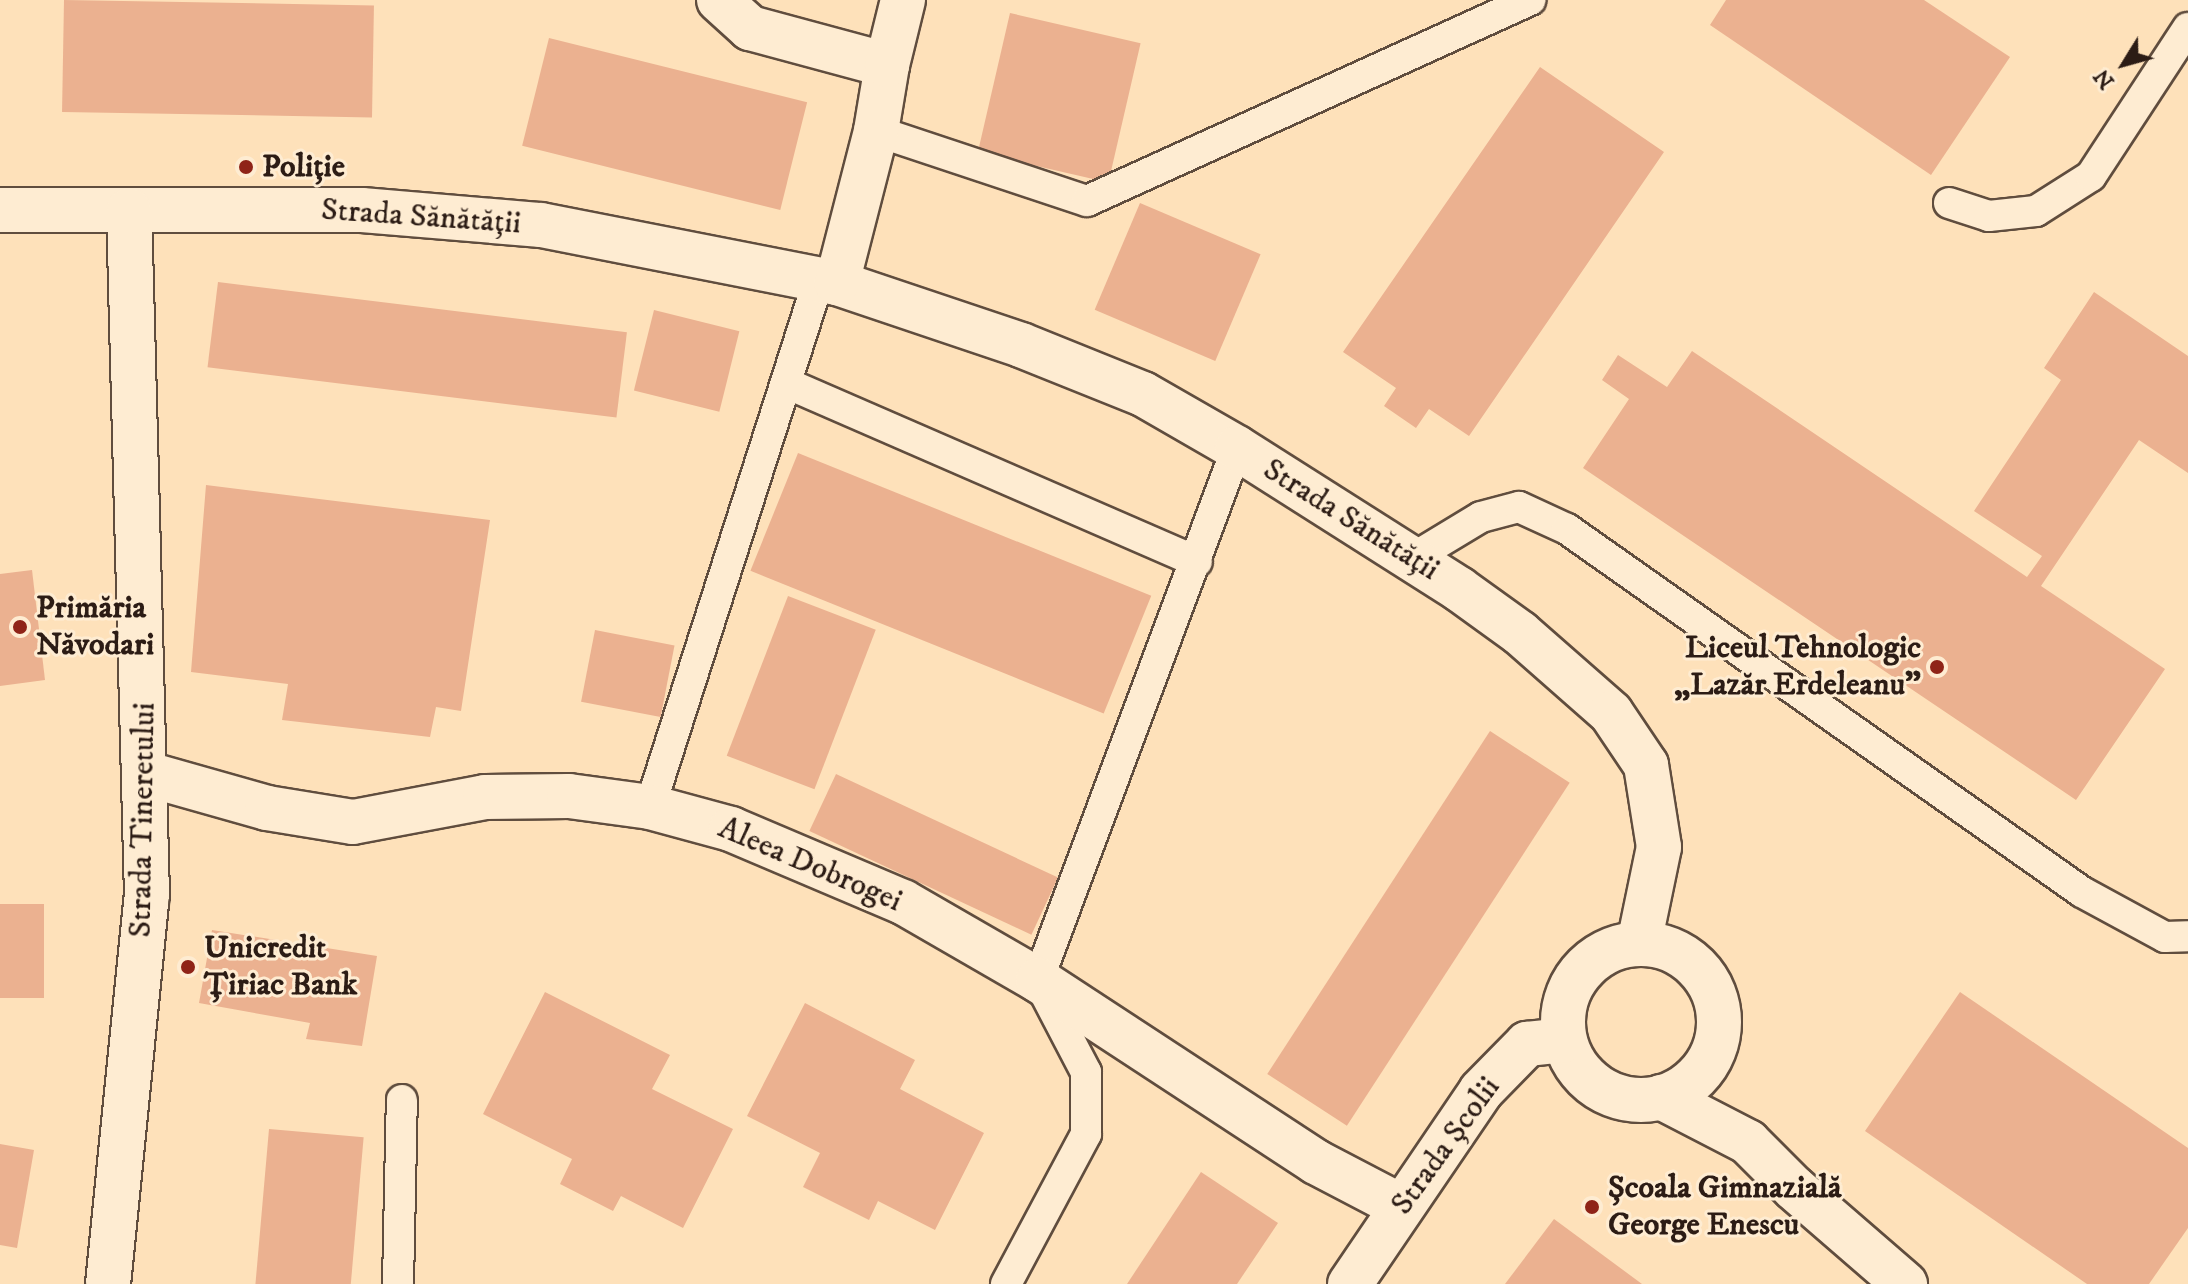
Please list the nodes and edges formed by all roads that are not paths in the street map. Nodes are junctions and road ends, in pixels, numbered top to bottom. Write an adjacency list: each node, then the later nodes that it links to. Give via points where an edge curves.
1 (719, 0): 5 (street, via 750,28)
2 (903, 0): 5 (street)
3 (1531, 0): 6 (lane, via 1087,201)
4 (2188, 28): 7 (lane, via 2091,176 2036,211 1989,216)
5 (887, 65): 6 (street)
6 (876, 131): 10 (street)
7 (1949, 203)
8 (0, 210): 9 (street, Strada Sănătății)
9 (129, 210): 10 (street, Strada Sănătății, via 362,210 541,225); 15 (street, Strada Tineretului)
10 (828, 281): 11 (lane); 12 (street, Strada Sănătății, via 1021,345 1143,394)
11 (786, 383): 14 (lane); 16 (lane)
12 (1237, 448): 13 (street, Strada Sănătății); 14 (lane)
13 (1413, 558): 17 (lane, via 1481,517 1519,507 1567,529 2082,892 2165,937); 18 (street, Strada Sănătății, via 1520,633 1573,678 1611,713 1646,765 1659,847)
14 (1197, 562): 19 (lane)
15 (147, 774): 16 (street, Aleea Dobrogei, via 267,808 353,822 485,797 569,796); 24 (street, Strada Tineretului, via 147,896)
16 (650, 807): 19 (street, Aleea Dobrogei, via 731,829 903,902)
17 (2188, 936)
18 (1639, 944): 20 (street, via 1606,953 1579,974 1567,995); 21 (street, via 1664,948 1704,976 1719,1024 1703,1070 1684,1087)
19 (1038, 980): 23 (street, Aleea Dobrogei, via 1316,1162); 26 (lane, via 1086,1072 1086,1134)
20 (1564, 1040): 21 (street, via 1581,1072 1609,1093 1644,1101); 23 (street, Strada Școlii, via 1527,1044 1481,1091)
21 (1661, 1097): 28 (street, via 1748,1142)
22 (402, 1100): 25 (lane)
23 (1400, 1206): 27 (street, Strada Școlii)
24 (108, 1284)
25 (398, 1284)
26 (1006, 1284)
27 (1350, 1284)
28 (1905, 1284)

